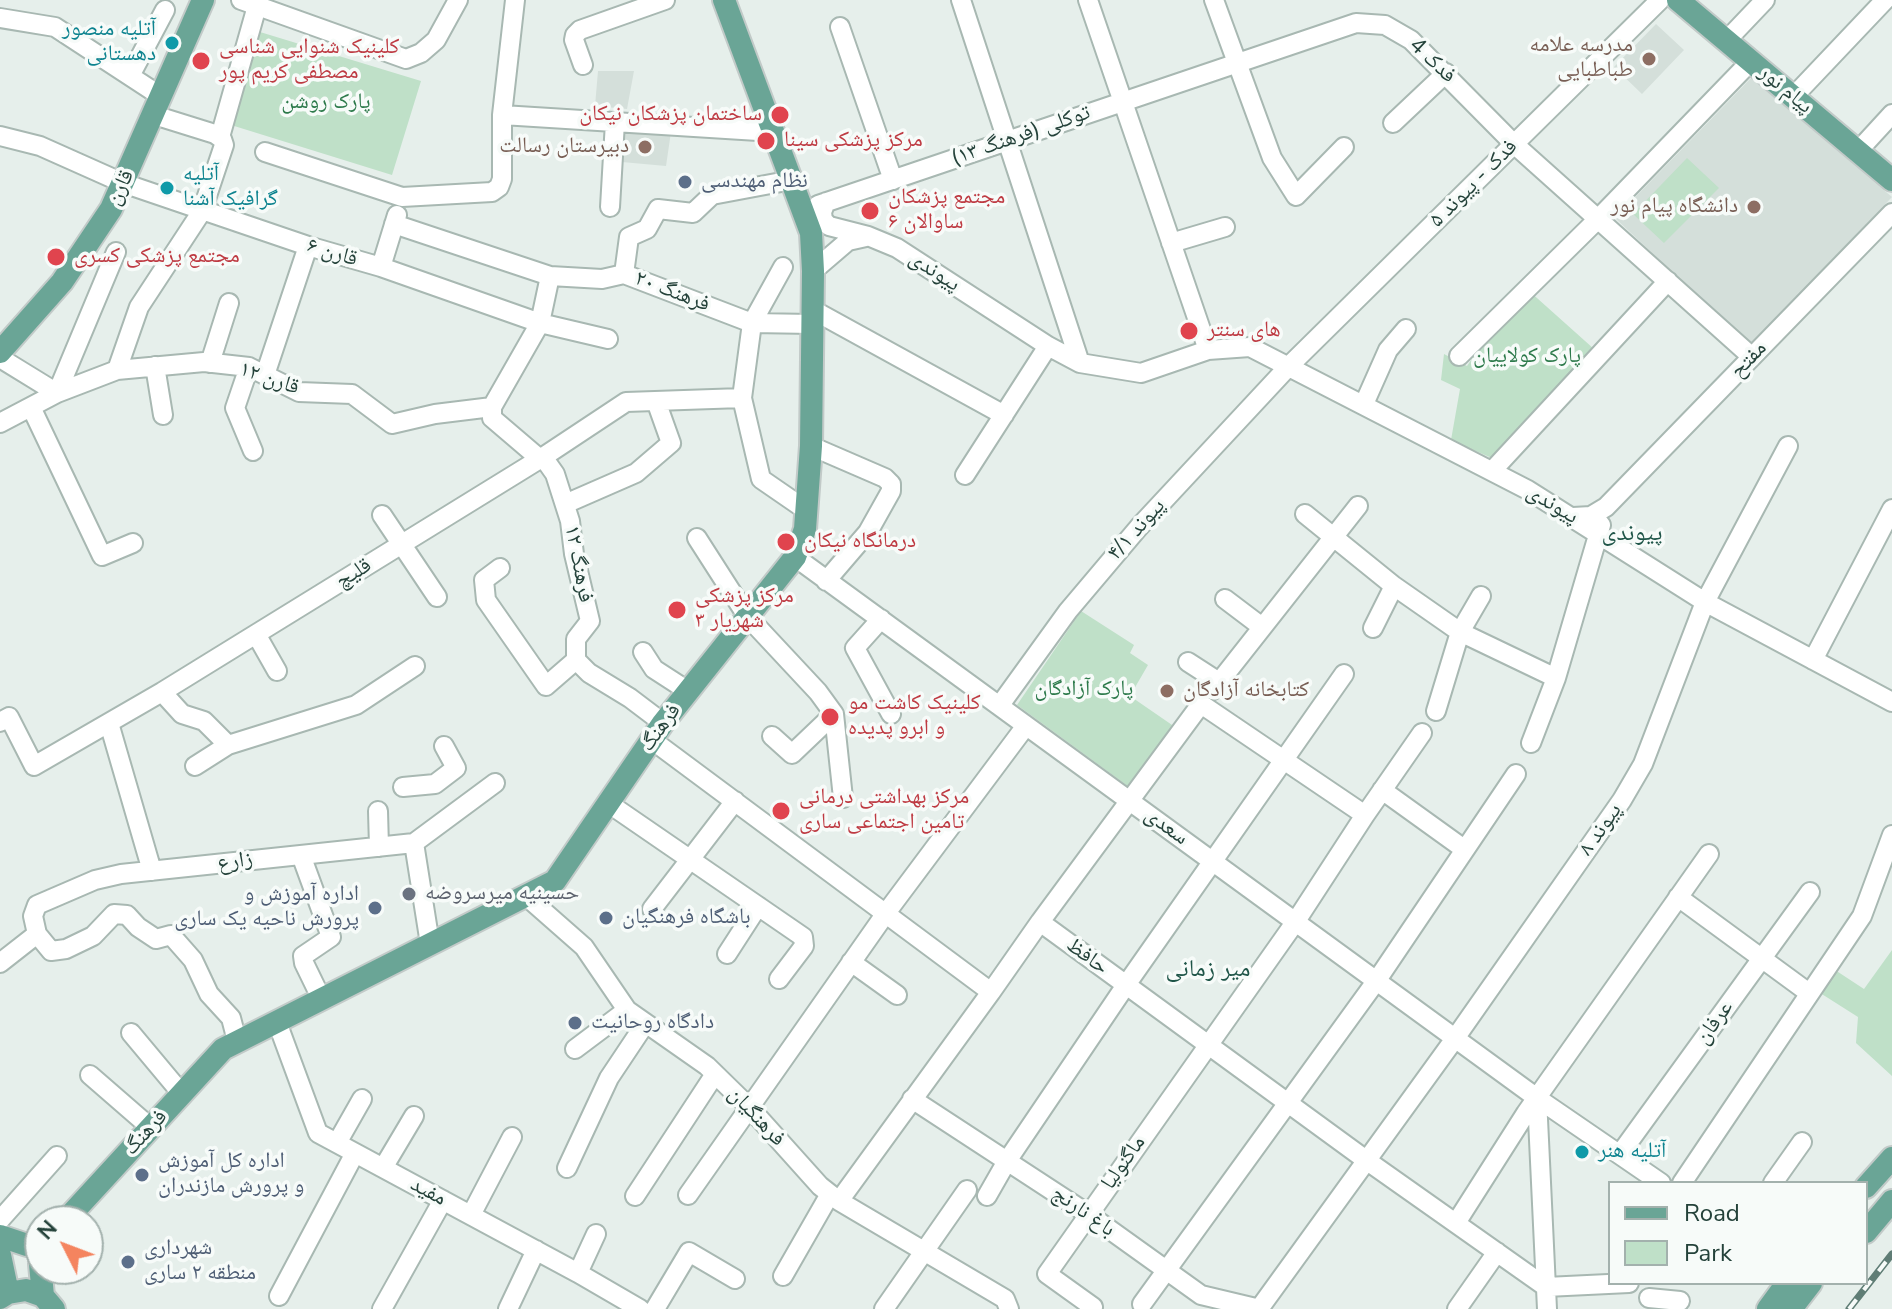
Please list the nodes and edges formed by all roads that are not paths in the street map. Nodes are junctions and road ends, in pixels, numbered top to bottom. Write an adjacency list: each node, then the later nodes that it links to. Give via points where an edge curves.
1 (203, 0): 16 (main road, قارن)
2 (458, 0): 13 (street, via 436,40 406,59)
3 (515, 0): 28 (street)
4 (665, 0): 21 (street, via 580,30 574,40)
5 (724, 0): 31 (main road, فرهنگ)
6 (961, 0): 34 (street)
7 (1088, 0): 25 (street)
8 (1214, 0): 20 (street)
9 (1660, 0): 35 (street, فدک - پیوند ۵)
10 (1678, 0): 18 (main road, پیام نور)
11 (1765, 0): 18 (street)
12 (1885, 0): 24 (street)
13 (249, 3): 33 (street)
14 (163, 5): 16 (street); 23 (street)
15 (0, 18): 23 (street, via 55,27)
16 (194, 22): 26 (main road, قارن)
17 (840, 27): 40 (street)
18 (1726, 41): 19 (main road, پیام نور)
19 (1751, 61): 24 (main road, پیام نور); 49 (street)
20 (1238, 63): 22 (street, فدک 4, via 1356,23 1385,25 1411,40); 25 (street, توکلی (فرهنگ ۱۳)); 36 (street, via 1272,158 1296,196)
21 (583, 65)
22 (1446, 73): 30 (street); 35 (street, فدک 4)
23 (130, 76): 26 (street)
24 (1793, 97): 37 (main road, پیام نور)
25 (1123, 102): 34 (street, توکلی (فرهنگ ۱۳)); 53 (street)
26 (158, 106): 33 (street); 42 (main road, قارن)
27 (1892, 114): 37 (street)
28 (502, 115): 29 (street); 43 (street, via 499,187 492,192)
29 (615, 122): 31 (street); 45 (street)
30 (1393, 123)
31 (774, 132): 39 (main road, فرهنگ)
32 (0, 136): 42 (street, قارن ۶, via 40,146)
33 (220, 137): 47 (street, via 224,145)
34 (1006, 141): 40 (street, توکلی (فرهنگ ۱۳)); 77 (street)
35 (1514, 144): 49 (street, فدک 4); 68 (street, فدک - پیوند ۵)
36 (1344, 147)
37 (1858, 151): 41 (main road, پیام نور)
38 (265, 152): 43 (street)
39 (792, 180): 46 (main road, فرهنگ); 59 (street, via 712,195 693,213 658,209 647,229 629,237)
40 (893, 180): 44 (street, توکلی (فرهنگ ۱۳))
41 (1892, 180)
42 (123, 183): 47 (street, قارن ۶); 71 (main road, قارن, via 62,282)
43 (402, 197): 50 (street)
44 (826, 202): 46 (street, توکلی (فرهنگ ۱۳)); 52 (street, پیوندی, via 822,212 829,226)
45 (610, 207)
46 (804, 210): 58 (main road, فرهنگ)
47 (202, 211): 54 (street, قارن ۶); 80 (street, via 139,307)
48 (1892, 213): 74 (street, مفتح)
49 (1598, 219): 61 (street, فدک 4); 73 (street)
50 (394, 224): 56 (street); 60 (street, فرهنگ ٢٠)
51 (1225, 227): 53 (street)
52 (868, 236): 58 (street, via 848,241); 69 (street, پیوندی, via 897,248)
53 (1171, 243): 70 (street)
54 (308, 246): 56 (street, قارن ۶); 81 (street)
55 (116, 252): 84 (street)
56 (381, 267): 64 (street, قارن ۶)
57 (783, 267): 65 (street)
58 (813, 271): 63 (main road, فرهنگ)
59 (624, 274): 60 (street, فرهنگ ٢٠, via 602,279); 65 (street, فرهنگ ٢٠)
60 (550, 276): 64 (street)
61 (1668, 281): 74 (street, فدک 4); 97 (street)
62 (229, 303): 76 (street)
63 (813, 317): 65 (street, فرهنگ ٢٠); 91 (street); 93 (main road, فرهنگ)
64 (540, 323): 67 (street, قارن ۶); 89 (street)
65 (752, 323): 85 (street)
66 (1406, 329): 87 (street, via 1388,350)
67 (608, 339)
68 (1310, 345): 79 (street, فدک - پیوند ۵); 82 (street, via 1304,360)
69 (1048, 346): 77 (street, پیوندی); 91 (street)
70 (1208, 350): 72 (street, پیوندی, via 1250,347); 77 (street, پیوندی, via 1141,373)
71 (0, 352)
72 (1263, 354): 79 (street, پیوندی); 83 (street, via 1273,368)
73 (1459, 356)
74 (1752, 357): 101 (street, مفتح)
75 (0, 358): 84 (street)
76 (210, 363): 78 (street, قارن ۱۲); 81 (street, قارن ۱۲)
77 (1080, 363)
78 (155, 366): 80 (street, قارن ۱۲); 90 (street)
79 (1288, 367): 82 (street, پیوندی); 83 (street, پیوند ۴/۱)
80 (117, 370): 84 (street, قارن ۱۲)
81 (257, 371): 89 (street, قارن ۱۲, via 299,392 352,394 392,424); 95 (street, via 235,408)
82 (1310, 378): 83 (street); 87 (street, پیوندی)
83 (1271, 386): 138 (street, پیوند ۴/۱, via 1139,527 1068,611)
84 (57, 393): 88 (street, قارن ۱۲)
85 (742, 398): 86 (street, قلیچ); 103 (street, via 761,479)
86 (656, 401): 96 (street, قلیچ, via 626,402); 99 (street, via 671,443 636,473)
87 (1364, 404): 97 (street, پیوندی)
88 (31, 407): 92 (street, قارن ۱۲); 110 (street, via 102,556)
89 (492, 407): 96 (street, via 492,418)
90 (163, 415)
91 (1004, 415): 98 (street)
92 (0, 423)
93 (811, 446): 103 (main road, فرهنگ); 114 (street, via 891,484 868,532)
94 (1788, 446): 119 (street, پیوند ۸)
95 (253, 451)
96 (542, 458): 99 (street, فرهنگ ١٢, via 555,474); 111 (street, قلیچ)
97 (1492, 471): 106 (street, پیوندی)
98 (965, 475)
99 (565, 504): 127 (street, فرهنگ ١٢, via 590,621 576,639)
100 (1358, 506): 108 (street)
101 (1606, 507): 106 (street, via 1591,516); 107 (street)
102 (1892, 509): 128 (street)
103 (806, 510): 112 (main road, فرهنگ)
104 (1305, 514): 108 (street)
105 (382, 515): 111 (street)
106 (1573, 517): 107 (street, پیوندی)
107 (1599, 535): 119 (street, پیوندی); 133 (street)
108 (1333, 537): 115 (street); 122 (street)
109 (697, 538): 120 (street)
110 (133, 543)
111 (401, 544): 117 (street); 125 (street, قلیچ)
112 (795, 557): 114 (street, سعدی); 120 (main road, فرهنگ)
113 (500, 568): 127 (street, via 484,580 486,600 546,686)
114 (826, 581): 121 (street, سعدی)
115 (1394, 586): 123 (street); 124 (street)
116 (1481, 596): 124 (street)
117 (437, 597)
118 (1225, 599): 122 (street)
119 (1705, 602): 128 (street, پیوندی); 199 (street, پیوند ۸, via 1643,764)
120 (747, 616): 134 (main road, فرهنگ); 140 (street)
121 (881, 619): 138 (street, سعدی); 141 (street, via 855,648)
122 (1262, 627): 136 (street)
123 (1373, 628)
124 (1460, 632): 133 (street); 139 (street)
125 (256, 634): 131 (street); 135 (street, قلیچ)
126 (643, 652): 134 (street, via 654,669)
127 (576, 660): 145 (street, via 630,698)
128 (1813, 660): 137 (street, پیوندی)
129 (1188, 662): 136 (street)
130 (415, 666): 149 (street, via 356,705)
131 (277, 671)
132 (1344, 674): 151 (street)
133 (1556, 678): 148 (street)
134 (688, 691): 145 (main road, فرهنگ)
135 (162, 692): 143 (street, قلیچ); 149 (street, via 182,714 204,721)
136 (1211, 692): 151 (street); 160 (street)
137 (1892, 702)
138 (1000, 705): 144 (street, سعدی)
139 (1436, 711)
140 (834, 714): 147 (street, via 792,754); 158 (street)
141 (891, 714)
142 (0, 722): 143 (street, قلیچ, via 9,717 34,766)
143 (109, 723): 173 (street)
144 (1025, 727): 160 (street, سعدی); 179 (street)
145 (658, 732): 159 (street); 161 (main road, فرهنگ)
146 (1422, 733): 157 (street, ماگنولیا)
147 (772, 736)
148 (1531, 743)
149 (228, 745): 152 (street)
150 (444, 746): 155 (street, via 456,768)
151 (1285, 761): 164 (street); 172 (street)
152 (195, 766)
153 (1516, 774): 168 (street)
154 (495, 783): 163 (street, زارع)
155 (435, 784): 156 (street); 163 (street)
156 (403, 787)
157 (1382, 790): 164 (street, ماگنولیا); 168 (street)
158 (843, 798)
159 (735, 801): 171 (street); 179 (street)
160 (1131, 802): 172 (street, سعدی); 181 (street)
161 (608, 803): 171 (street); 175 (main road, فرهنگ, via 558,878)
162 (378, 811): 167 (street)
163 (455, 815): 166 (street, زارع)
164 (1365, 815): 180 (street, ماگنولیا)
165 (1892, 835): 192 (street, via 1862,916)
166 (414, 843): 167 (street, زارع); 183 (street)
167 (379, 847): 170 (street, زارع)
168 (1464, 849): 189 (street)
169 (1709, 854): 176 (street)
170 (301, 855): 173 (street, زارع); 194 (street, via 331,937 303,956)
171 (690, 859): 177 (street); 178 (street)
172 (1214, 861): 180 (street, سعدی); 190 (street)
173 (152, 871): 182 (street, زارع, via 95,880 37,905)
174 (1810, 892): 185 (street, عرفان)
175 (526, 896): 183 (main road, فرهنگ); 195 (street, فرهنگیان, via 584,947)
176 (1678, 897): 185 (street); 206 (street)
177 (758, 906): 184 (street); 188 (street, via 805,942)
178 (652, 909)
179 (886, 913): 186 (street); 191 (street)
180 (1296, 921): 189 (street, سعدی); 201 (street, ماگنولیا)
181 (1040, 922): 190 (street, حافظ); 191 (street)
182 (37, 934): 187 (street); 200 (street, via 51,951 66,949 93,936 114,914 127,915 156,939 171,935 231,1018)
183 (430, 944): 194 (main road, فرهنگ)
184 (727, 954)
185 (1762, 958): 192 (street); 217 (street, عرفان)
186 (851, 962): 193 (street); 210 (street)
187 (0, 963)
188 (779, 979)
189 (1377, 980): 199 (street, سعدی); 209 (street)
190 (1126, 985): 201 (street, حافظ); 221 (street)
191 (991, 992): 208 (street)
192 (1809, 993): 225 (street)
193 (897, 995)
194 (322, 1000): 196 (main road, فرهنگ)
195 (627, 1010): 197 (street, فرهنگیان); 202 (street)
196 (277, 1022): 200 (main road, فرهنگ); 215 (street, مفید, via 318,1133)
197 (645, 1024): 203 (street, فرهنگیان); 223 (street, via 609,1078)
198 (131, 1033): 205 (street)
199 (1456, 1037): 206 (street, سعدی); 220 (street, پیوند ۸)
200 (237, 1041): 205 (main road, فرهنگ)
201 (1207, 1044): 209 (street, حافظ); 236 (street, ماگنولیا)
202 (575, 1049)
203 (715, 1074): 210 (street, فرهنگیان); 230 (street)
204 (90, 1075): 212 (street)
205 (182, 1094): 212 (main road, فرهنگ)
206 (1537, 1098): 217 (street, سعدی); 239 (street); 256 (street)
207 (362, 1099): 215 (street)
208 (912, 1099): 221 (street, باغ نارنج); 232 (street)
209 (1287, 1102): 220 (street, حافظ); 248 (street)
210 (750, 1108): 229 (street); 232 (street, فرهنگیان)
211 (414, 1116): 222 (street)
212 (151, 1128): 235 (main road, فرهنگ)
213 (512, 1137): 237 (street)
214 (1802, 1142): 226 (street)
215 (337, 1143): 216 (street, مفید)
216 (355, 1153): 222 (street, مفید); 258 (street)
217 (1620, 1154): 224 (street, سعدی)
218 (57, 1156): 238 (street)
219 (1892, 1158): 227 (main road)
220 (1366, 1160): 239 (street, حافظ); 270 (street, پیوند ۸)
221 (1007, 1161): 231 (street); 236 (street, باغ نارنج)
222 (383, 1168): 233 (street, مفید)
223 (567, 1168)
224 (1652, 1180)
225 (1683, 1181)
226 (1774, 1181)
227 (1868, 1185)
228 (967, 1190): 245 (street)
229 (688, 1195)
230 (635, 1196)
231 (987, 1196)
232 (835, 1197): 245 (street, فرهنگیان); 250 (street)
233 (443, 1200): 237 (street, مفید); 265 (street)
234 (1892, 1201): 240 (main road)
235 (80, 1205)
236 (1088, 1214): 248 (street, باغ نارنج); 264 (street, ماگنولیا, via 1047,1274)
237 (471, 1215): 244 (street, مفید)
238 (0, 1220)
239 (1456, 1223): 246 (street, حافظ)
240 (1868, 1228)
241 (596, 1234): 249 (street)
242 (0, 1236): 243 (main road)
243 (24, 1244)
244 (536, 1250): 249 (street, مفید); 266 (street)
245 (924, 1251): 263 (street, فرهنگیان); 269 (street)
246 (1497, 1252): 256 (street, حافظ); 271 (street)
247 (0, 1255): 257 (main road)
248 (1164, 1271): 262 (street); 270 (street, باغ نارنج, via 1201,1295)
249 (578, 1273): 267 (street, مفید)
250 (783, 1276)
251 (735, 1279): 268 (street, via 689,1252)
252 (1608, 1284): 256 (street)
253 (1786, 1285): 273 (main road)
254 (1809, 1285): 274 (main road)
255 (1822, 1285): 275 (main road)
256 (1546, 1287): 272 (street)
257 (4, 1295): 261 (main road, via 26,1290)
258 (279, 1296)
259 (1649, 1297): 260 (street)
260 (1680, 1301)
261 (52, 1304)
262 (1142, 1304)
263 (1005, 1306)
264 (1093, 1307)
265 (382, 1309)
266 (508, 1309)
267 (640, 1309)
268 (655, 1309)
269 (884, 1309)
270 (1259, 1309)
271 (1457, 1309)
272 (1547, 1309)
273 (1768, 1309)
274 (1791, 1309)
275 (1804, 1309)

